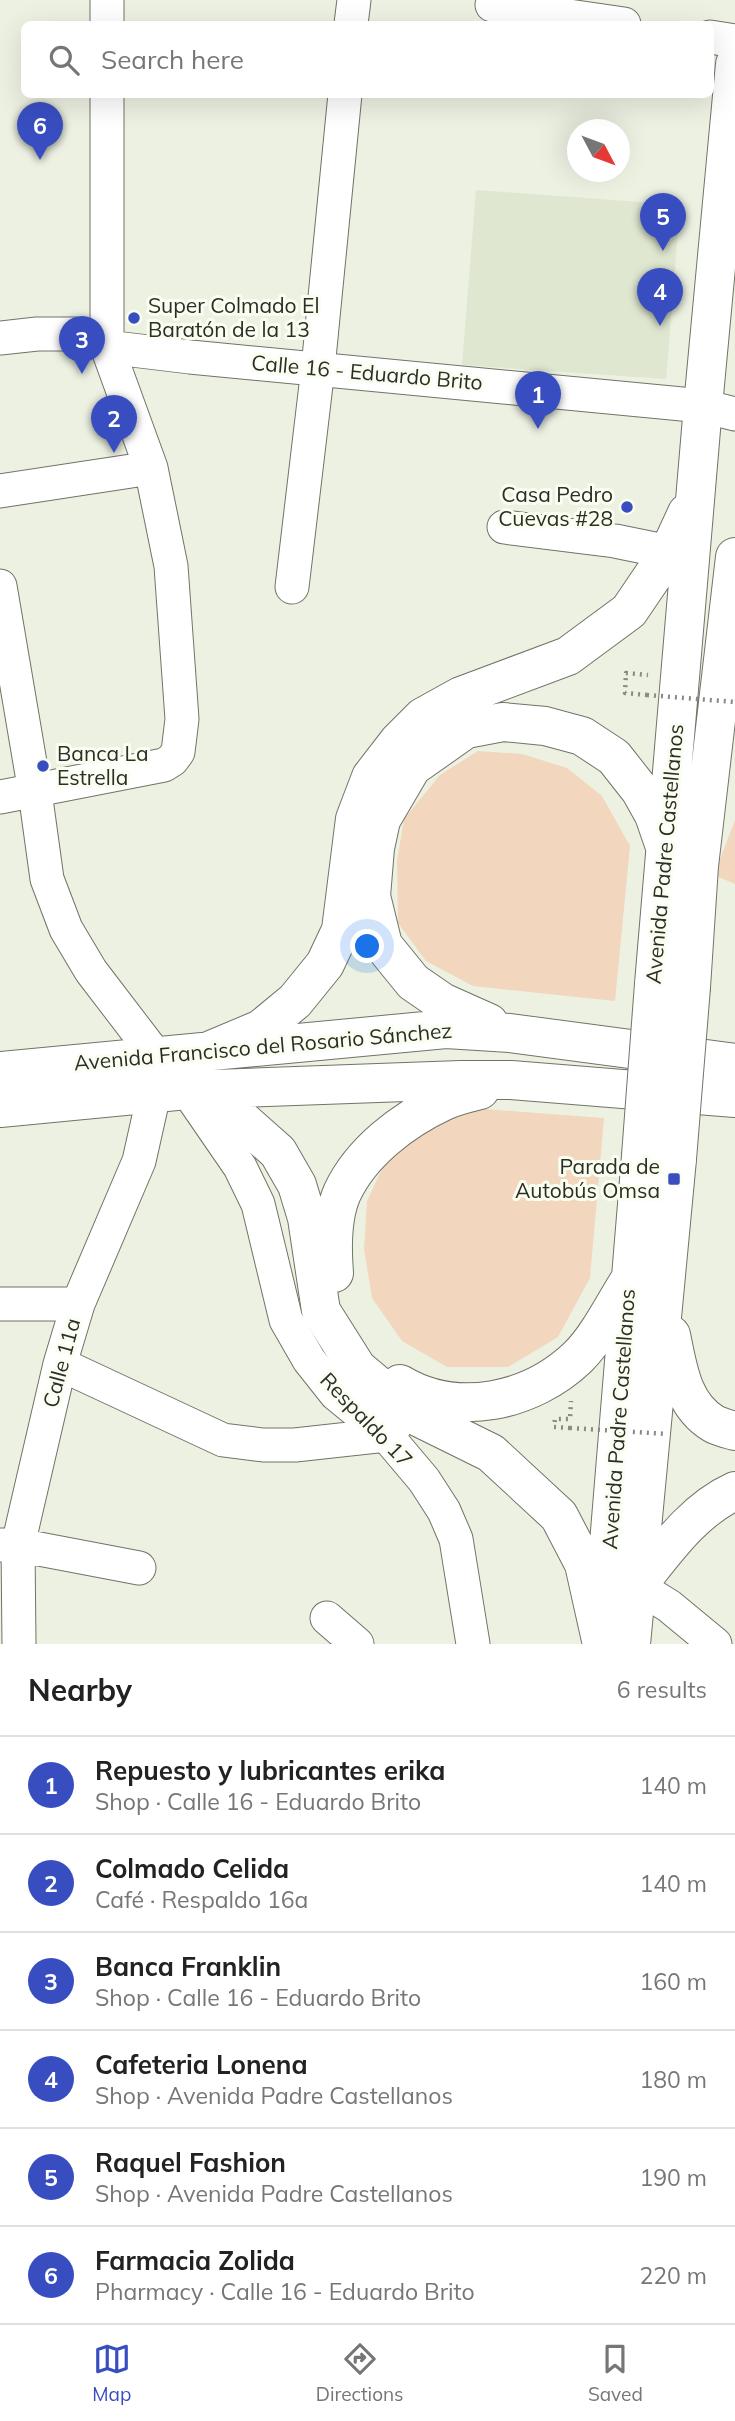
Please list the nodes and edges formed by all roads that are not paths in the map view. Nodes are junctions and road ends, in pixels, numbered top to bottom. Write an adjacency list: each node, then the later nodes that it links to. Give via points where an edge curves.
1 (107, 0): 4 (street)
2 (354, 0): 5 (street)
3 (492, 5): 6 (street)
4 (107, 21)
5 (351, 21)
6 (603, 21)
7 (714, 38): 8 (street)
8 (735, 41)
9 (735, 64): 15 (main road, Avenida Padre Castellanos)
10 (107, 98): 13 (street)
11 (345, 98): 14 (street)
12 (0, 338): 13 (street, Calle 16 - Eduardo Brito, via 75,334)
13 (107, 347): 14 (street, Calle 16 - Eduardo Brito); 16 (street)
14 (318, 369): 15 (street, Calle 16 - Eduardo Brito); 23 (street)
15 (719, 410): 18 (main road, Avenida Padre Castellanos)
16 (151, 468): 17 (street); 24 (street, via 171,566 182,719 178,752 164,765)
17 (0, 491)
18 (697, 492): 20 (main road); 27 (main road, Avenida Padre Castellanos, via 664,686)
19 (504, 527): 20 (street)
20 (669, 552): 29 (main road, via 629,611 568,656 461,696 424,716 398,741 371,777 355,819 341,930 325,964 295,1001 261,1029)
21 (735, 557): 27 (main road, Avenida Padre Castellanos)
22 (0, 586): 24 (street)
23 (292, 587)
24 (36, 792): 25 (street); 30 (street, via 47,879 66,929 91,971)
25 (0, 797)
26 (735, 799): 27 (main road)
27 (682, 857): 28 (main road, via 614,757 582,736 503,722 466,729 412,767 381,820 375,848 371,896 383,945 413,982 442,1002); 37 (main road, Avenida Padre Castellanos, bridge, via 654,984); 37 (main road, Avenida Padre Castellanos, bridge, via 691,987)
28 (510, 1033): 29 (main road, Avenida Francisco del Rosario Sánchez, via 446,1029); 31 (main road, Avenida Francisco del Rosario Sánchez)
29 (204, 1053): 30 (main road, Avenida Francisco del Rosario Sánchez)
30 (156, 1056): 32 (main road, Avenida Francisco del Rosario Sánchez)
31 (735, 1063)
32 (0, 1071)
33 (511, 1080): 34 (main road, Avenida Francisco del Rosario Sánchez); 35 (main road, Avenida Francisco del Rosario Sánchez); 43 (main road, via 444,1101 396,1130 360,1163 341,1195 333,1271 342,1313 363,1348 402,1385)
34 (170, 1092): 36 (main road, Avenida Francisco del Rosario Sánchez); 41 (street, Calle 11a); 43 (main road, via 225,1105 278,1152 297,1185 307,1218 321,1311 357,1368)
35 (735, 1098)
36 (0, 1108)
37 (659, 1158): 38 (main road, Avenida Padre Castellanos); 39 (main road, Avenida Padre Castellanos)
38 (629, 1281): 43 (main road, via 578,1357 546,1382 510,1397); 50 (main road, Avenida Padre Castellanos)
39 (664, 1297): 44 (main road, via 681,1383 694,1405 714,1424); 48 (main road, Avenida Padre Castellanos)
40 (0, 1304): 41 (street)
41 (78, 1304): 42 (street, Calle 11a)
42 (60, 1364): 43 (street, via 223,1440 295,1445); 46 (street, Calle 11a)
43 (410, 1416): 50 (main road, via 491,1453 559,1516 584,1564); 53 (street, Respaldo 17, via 424,1480 456,1539)
44 (735, 1431)
45 (735, 1491): 48 (main road, via 686,1527)
46 (9, 1545): 47 (street); 51 (street, Calle 11a)
47 (139, 1568)
48 (637, 1586): 50 (main road, Avenida Padre Castellanos); 54 (street)
49 (327, 1618): 52 (street)
50 (611, 1642)
51 (19, 1644)
52 (357, 1644)
53 (473, 1644)
54 (715, 1644)

